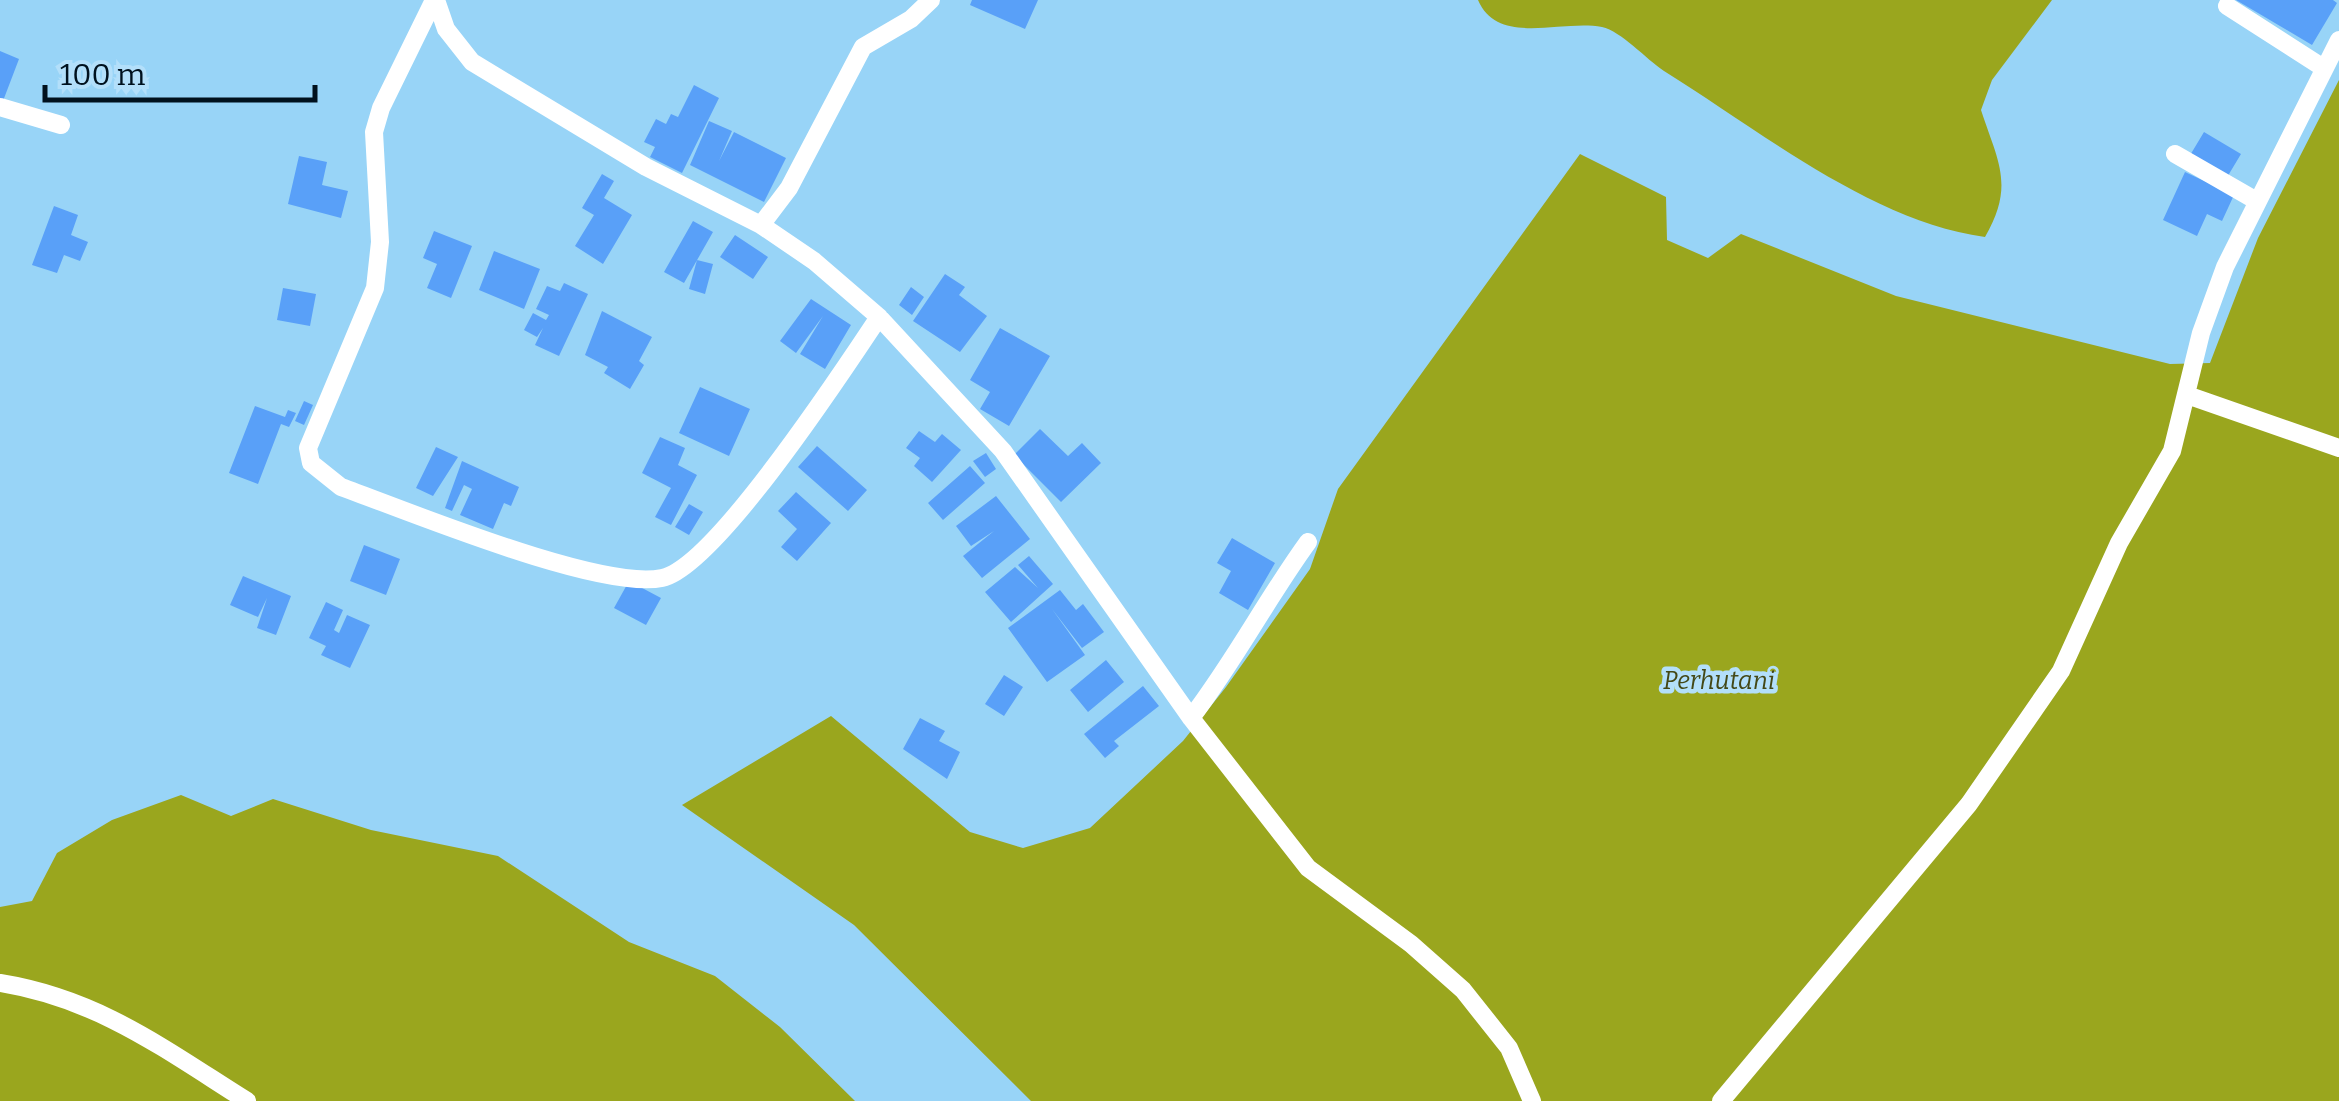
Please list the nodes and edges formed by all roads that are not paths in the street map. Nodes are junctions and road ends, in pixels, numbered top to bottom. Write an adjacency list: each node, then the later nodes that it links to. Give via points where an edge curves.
1 (435, 0): 10 (street, via 446,29 472,62 646,167); 11 (street, via 380,108 374,132 380,242 375,288 308,448 311,463 341,487 564,564 663,578 684,568 747,502)
2 (931, 0): 10 (street, via 863,47 789,188)
3 (2227, 6): 5 (street)
4 (2339, 40): 5 (street)
5 (2322, 67): 9 (street)
6 (0, 107): 7 (street)
7 (60, 126)
8 (2175, 154): 9 (street)
9 (2256, 200): 12 (street, via 2211,303)
10 (762, 225): 11 (street)
11 (880, 317): 15 (street, via 1003,451)
12 (2187, 395): 13 (street); 19 (street, via 2172,451 2128,525 2048,693 1968,804)
13 (2339, 448)
14 (1308, 542): 15 (street)
15 (1191, 718): 18 (street, via 1308,868 1434,962 1488,1018 1523,1072)
16 (0, 983): 17 (street, via 93,1008)
17 (247, 1101)
18 (1532, 1101)
19 (1721, 1101)

